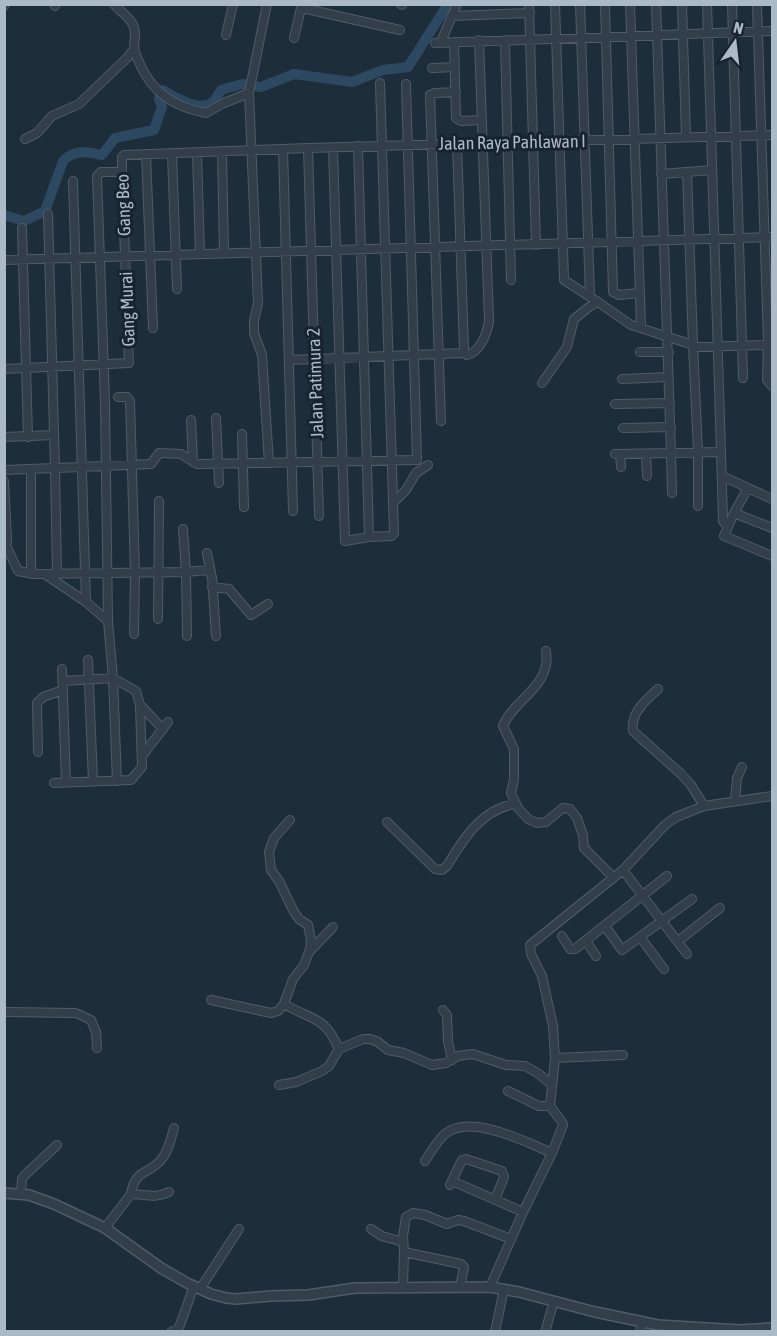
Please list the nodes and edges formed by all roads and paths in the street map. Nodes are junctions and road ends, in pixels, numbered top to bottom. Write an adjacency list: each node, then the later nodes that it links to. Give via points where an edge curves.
1 (114, 4): 34 (street, via 135,27)
2 (233, 4): 23 (street)
3 (267, 4): 39 (street)
4 (457, 4): 16 (street)
5 (555, 4): 30 (street)
6 (580, 4): 28 (street)
7 (605, 4): 26 (street)
8 (630, 4): 25 (street)
9 (656, 4): 24 (street)
10 (682, 4): 22 (street)
11 (707, 4): 20 (street)
12 (732, 4): 21 (street)
13 (757, 4): 19 (street)
14 (302, 6): 17 (street); 27 (street)
15 (529, 9): 16 (street); 29 (street)
16 (452, 16): 33 (street, via 438,42)
17 (400, 30)
18 (772, 31): 19 (street)
19 (757, 32): 21 (street); 42 (street)
20 (708, 33): 21 (street); 22 (street); 45 (street)
21 (733, 33): 46 (street)
22 (683, 34): 24 (street); 44 (street)
23 (226, 35)
24 (657, 35): 25 (street); 47 (street)
25 (631, 36): 26 (street); 50 (street)
26 (606, 37): 28 (street); 49 (street)
27 (294, 38)
28 (581, 38): 30 (street); 52 (street)
29 (531, 39): 30 (street); 32 (street); 51 (street)
30 (556, 39): 54 (street)
31 (479, 40): 32 (street); 33 (street); 41 (street)
32 (505, 40): 53 (street)
33 (454, 42): 35 (street)
34 (134, 49): 39 (street, via 157,91 190,110 206,113); 48 (street, via 79,104 52,116 37,133)
35 (455, 67): 36 (street); 40 (street)
36 (432, 68)
37 (380, 83): 59 (street)
38 (406, 84): 60 (street)
39 (249, 92): 64 (street)
40 (456, 92): 41 (street, via 457,120); 56 (street, via 430,95)
41 (482, 120): 55 (street)
42 (761, 135): 43 (street, Jalan Raya Pahlawan I); 46 (street, Jalan Raya Pahlawan I); 78 (street)
43 (772, 135)
44 (686, 136): 45 (street, Jalan Raya Pahlawan I); 47 (street, Jalan Raya Pahlawan I)
45 (711, 136): 46 (street, Jalan Raya Pahlawan I); 70 (street)
46 (735, 136): 77 (street)
47 (660, 138): 50 (street, Jalan Raya Pahlawan I); 73 (street)
48 (25, 139)
49 (610, 139): 50 (street, Jalan Raya Pahlawan I); 52 (street, Jalan Raya Pahlawan I); 83 (street)
50 (634, 139): 82 (street)
51 (533, 141): 53 (street, Jalan Raya Pahlawan I); 54 (street, Jalan Raya Pahlawan I); 86 (street)
52 (584, 141): 54 (street, Jalan Raya Pahlawan I); 85 (street)
53 (507, 142): 55 (street, Jalan Raya Pahlawan I); 89 (street)
54 (560, 142): 84 (street)
55 (483, 143): 57 (street, Jalan Raya Pahlawan I); 88 (street)
56 (433, 144): 57 (street, Jalan Raya Pahlawan I); 60 (street, Jalan Raya Pahlawan I); 90 (street)
57 (457, 144): 87 (street)
58 (358, 146): 59 (street, Jalan Raya Pahlawan I); 62 (street, Jalan Raya Pahlawan I); 92 (street)
59 (383, 146): 60 (street, Jalan Raya Pahlawan I); 93 (street)
60 (408, 146): 91 (street)
61 (308, 148): 62 (street, Jalan Raya Pahlawan I); 63 (street, Jalan Raya Pahlawan I); 95 (street, Jalan Patimura 2)
62 (333, 148): 94 (street)
63 (283, 149): 64 (street, Jalan Raya Pahlawan I); 96 (street)
64 (252, 150): 65 (street, Jalan Raya Pahlawan I); 98 (street)
65 (222, 151): 66 (street, Jalan Raya Pahlawan I); 97 (street)
66 (197, 153): 69 (street, Jalan Raya Pahlawan I); 99 (street)
67 (146, 154): 68 (street, Jalan Raya Pahlawan I); 69 (street, Jalan Raya Pahlawan I); 100 (street)
68 (124, 155): 71 (street, Gang Beo)
69 (172, 156): 101 (street)
70 (712, 170): 72 (street); 80 (street)
71 (122, 172): 102 (street, Gang Beo); 103 (street, via 100,172 97,176)
72 (687, 172): 73 (street); 81 (street)
73 (661, 174): 79 (street)
74 (73, 181): 104 (street)
75 (48, 214): 107 (street)
76 (22, 228): 106 (street)
77 (739, 238): 78 (street); 80 (street); 119 (street)
78 (768, 238): 117 (street)
79 (663, 240): 81 (street); 82 (street); 115 (street)
80 (714, 240): 81 (street); 118 (street)
81 (688, 241): 116 (street)
82 (637, 242): 83 (street); 110 (street)
83 (613, 243): 85 (street); 110 (street, via 613,292)
84 (562, 244): 85 (street); 86 (street); 111 (street, via 565,281)
85 (587, 244): 111 (street)
86 (536, 245): 89 (street)
87 (460, 246): 88 (street); 90 (street); 122 (street)
88 (486, 246): 89 (street); 122 (street, via 489,325 474,352)
89 (511, 246): 108 (street)
90 (436, 247): 91 (street); 123 (street)
91 (410, 248): 93 (street); 124 (street)
92 (361, 249): 93 (street); 94 (street); 125 (street)
93 (385, 249): 126 (street)
94 (336, 250): 95 (street); 127 (street)
95 (311, 251): 96 (street); 128 (street, Jalan Patimura 2)
96 (285, 252): 98 (street); 129 (street)
97 (224, 253): 98 (street); 99 (street)
98 (255, 253): 161 (street, via 258,303 254,333 262,355)
99 (200, 254): 101 (street)
100 (150, 255): 101 (street); 102 (street); 114 (street)
101 (176, 255): 109 (street)
102 (125, 256): 103 (street); 130 (street, Gang Murai, via 129,363)
103 (100, 257): 104 (street); 130 (street)
104 (75, 259): 107 (street); 132 (street)
105 (4, 260): 106 (street)
106 (23, 260): 107 (street); 133 (street)
107 (50, 260): 131 (street)
108 (511, 280)
109 (177, 289)
110 (639, 293): 113 (street)
111 (590, 296): 112 (street)
112 (598, 302): 115 (street, via 631,325); 138 (street, via 574,319 567,347)
113 (641, 326)
114 (153, 328)
115 (668, 338): 116 (street); 121 (street)
116 (693, 345): 118 (street); 152 (street)
117 (767, 345): 119 (street); 139 (street, via 767,380)
118 (718, 346): 119 (street); 153 (street)
119 (742, 346): 136 (street)
120 (640, 352): 121 (street)
121 (669, 352): 135 (street)
122 (463, 353): 123 (street)
123 (439, 355): 124 (street); 145 (street)
124 (414, 356): 126 (street); 156 (street, via 417,460)
125 (364, 357): 126 (street); 127 (street); 157 (street)
126 (389, 357): 156 (street)
127 (339, 358): 128 (street); 160 (street)
128 (314, 359): 129 (street); 159 (street, Jalan Patimura 2)
129 (289, 360): 162 (street)
130 (103, 364): 132 (street); 167 (street)
131 (52, 366): 132 (street); 133 (street); 149 (street)
132 (78, 366): 168 (street)
133 (26, 368): 134 (street); 150 (street)
134 (4, 369)
135 (669, 377): 137 (street); 141 (street)
136 (743, 378)
137 (622, 379)
138 (542, 383)
139 (772, 386)
140 (118, 397): 165 (street, via 130,400)
141 (670, 403): 142 (street); 146 (street)
142 (615, 404)
143 (216, 418): 163 (street)
144 (191, 420): 158 (street)
145 (441, 421)
146 (671, 427): 147 (street); 154 (street)
147 (623, 428)
148 (242, 434): 164 (street)
149 (54, 435): 150 (street); 170 (street)
150 (28, 436): 151 (street)
151 (4, 437)
152 (698, 452): 153 (street); 154 (street); 182 (street)
153 (721, 452): 174 (street)
154 (671, 453): 155 (street); 178 (street)
155 (646, 454): 169 (street, via 617,454); 173 (street)
156 (392, 460): 157 (street); 181 (street)
157 (367, 461): 160 (street); 190 (street)
158 (193, 462): 163 (street); 165 (street, via 181,454 159,453 151,464)
159 (317, 462): 160 (street); 162 (street); 186 (street, Jalan Patimura 2)
160 (342, 462): 190 (street, via 345,541)
161 (269, 463): 162 (street); 164 (street)
162 (292, 463): 184 (street)
163 (219, 464): 164 (street); 176 (street)
164 (244, 464): 183 (street)
165 (132, 465): 167 (street); 196 (street)
166 (428, 465): 181 (street, via 416,473)
167 (106, 466): 168 (street); 195 (street)
168 (81, 467): 170 (street); 201 (street)
169 (621, 467)
170 (55, 468): 171 (street); 200 (street)
171 (31, 469): 172 (street); 199 (street)
172 (4, 470)
173 (647, 476)
174 (722, 476): 177 (street); 187 (street, via 723,520)
175 (4, 481): 191 (street)
176 (219, 483)
177 (748, 488): 179 (street); 185 (street)
178 (672, 493)
179 (772, 499)
180 (159, 501): 197 (street)
181 (393, 503): 190 (street, via 394,536)
182 (698, 506)
183 (244, 507)
184 (293, 511)
185 (734, 513): 187 (street); 188 (street)
186 (319, 516)
187 (728, 527): 193 (street, via 724,536)
188 (772, 528)
189 (183, 529): 194 (street)
190 (369, 537)
191 (5, 543): 199 (street, via 18,571)
192 (207, 553): 198 (street)
193 (772, 556)
194 (186, 572): 197 (street); 198 (street); 209 (street)
195 (109, 573): 196 (street); 201 (street); 207 (street)
196 (135, 573): 197 (street); 208 (street)
197 (159, 573): 206 (street)
198 (211, 573): 203 (street)
199 (33, 574): 202 (street)
200 (57, 574): 201 (street); 202 (street)
201 (84, 574): 204 (street)
202 (46, 575): 204 (street)
203 (212, 587): 205 (street, via 228,589 251,615); 210 (street)
204 (86, 602): 207 (street)
205 (268, 604)
206 (158, 619)
207 (108, 621): 214 (street)
208 (134, 634)
209 (188, 636)
210 (216, 636)
211 (546, 651): 230 (street, via 546,662 535,688 503,726 514,749 511,793)
212 (88, 660): 215 (street)
213 (63, 669): 216 (street)
214 (113, 678): 215 (street); 218 (street, via 136,691); 224 (street)
215 (88, 679): 216 (street); 226 (street)
216 (63, 686): 221 (street, via 37,703); 225 (street)
217 (658, 689): 231 (street, via 639,708 633,731 681,774)
218 (140, 705): 220 (street); 222 (street)
219 (168, 722): 220 (street)
220 (163, 729): 222 (street)
221 (38, 752)
222 (142, 756): 224 (street, via 142,767 134,778)
223 (742, 767): 229 (street)
224 (117, 781): 226 (street)
225 (66, 782): 226 (street); 227 (street)
226 (93, 782)
227 (54, 783)
228 (772, 796): 229 (street)
229 (735, 801): 231 (street)
230 (515, 804): 233 (street, via 490,812 471,830 445,868 438,870); 236 (street, via 537,823 546,822 563,808 570,809 577,818 584,848)
231 (704, 806): 234 (street, via 676,816)
232 (290, 820): 247 (street, via 274,838 269,852 271,870 298,919 308,925)
233 (387, 822)
234 (623, 870): 236 (street); 237 (street)
235 (667, 876): 237 (street)
236 (613, 877): 258 (street, via 530,945 550,1004)
237 (643, 895): 240 (street); 241 (street)
238 (692, 899): 240 (street)
239 (720, 908): 246 (street)
240 (662, 920): 244 (street); 246 (street)
241 (605, 926): 244 (street, via 621,950); 245 (street)
242 (333, 927): 247 (street)
243 (562, 936): 245 (street, via 572,950)
244 (639, 937): 250 (street)
245 (586, 941): 249 (street)
246 (678, 941): 248 (street)
247 (309, 952): 252 (street)
248 (687, 954)
249 (596, 956)
250 (664, 969)
251 (211, 999): 252 (street, via 271,1013)
252 (284, 1004): 256 (street, via 328,1027)
253 (443, 1010): 259 (street, via 447,1015)
254 (4, 1012): 255 (street, via 76,1013 90,1020)
255 (98, 1048)
256 (339, 1049): 259 (street, via 370,1039 425,1063 439,1065); 260 (street, via 322,1071)
257 (623, 1054): 258 (street)
258 (555, 1058): 261 (street)
259 (452, 1060): 261 (street, via 473,1054 506,1065 525,1066)
260 (279, 1085)
261 (552, 1085): 263 (street)
262 (508, 1091): 263 (street, via 540,1106)
263 (550, 1106): 266 (street, via 563,1125)
264 (174, 1128): 271 (street, via 163,1158 139,1174)
265 (57, 1145): 268 (street)
266 (552, 1153): 267 (street, via 489,1128 462,1127 445,1134); 273 (street)
267 (425, 1161)
268 (21, 1186): 270 (street); 274 (street)
269 (169, 1192): 271 (street, via 148,1197)
270 (4, 1193)
271 (131, 1194): 274 (street)
272 (495, 1200): 272 (street, via 451,1183 460,1163 466,1159 502,1171 504,1177); 273 (street)
273 (523, 1212): 277 (street)
274 (106, 1225): 283 (street, via 160,1268)
275 (239, 1229): 283 (street)
276 (371, 1229): 278 (street)
277 (511, 1239): 278 (street, via 464,1221 447,1224 413,1213 406,1217); 282 (street)
278 (403, 1242): 279 (street)
279 (404, 1252): 280 (street); 281 (street, via 461,1264 465,1270)
280 (403, 1286): 281 (street); 283 (street, via 236,1299)
281 (460, 1287): 282 (street)
282 (490, 1287): 284 (street)
283 (197, 1288): 289 (street, via 178,1329)
284 (503, 1294): 285 (street); 290 (street)
285 (554, 1301): 286 (street); 291 (street)
286 (641, 1327): 288 (street)
287 (772, 1328): 288 (street)
288 (675, 1329)
289 (171, 1332)
290 (495, 1332)
291 (545, 1332)

